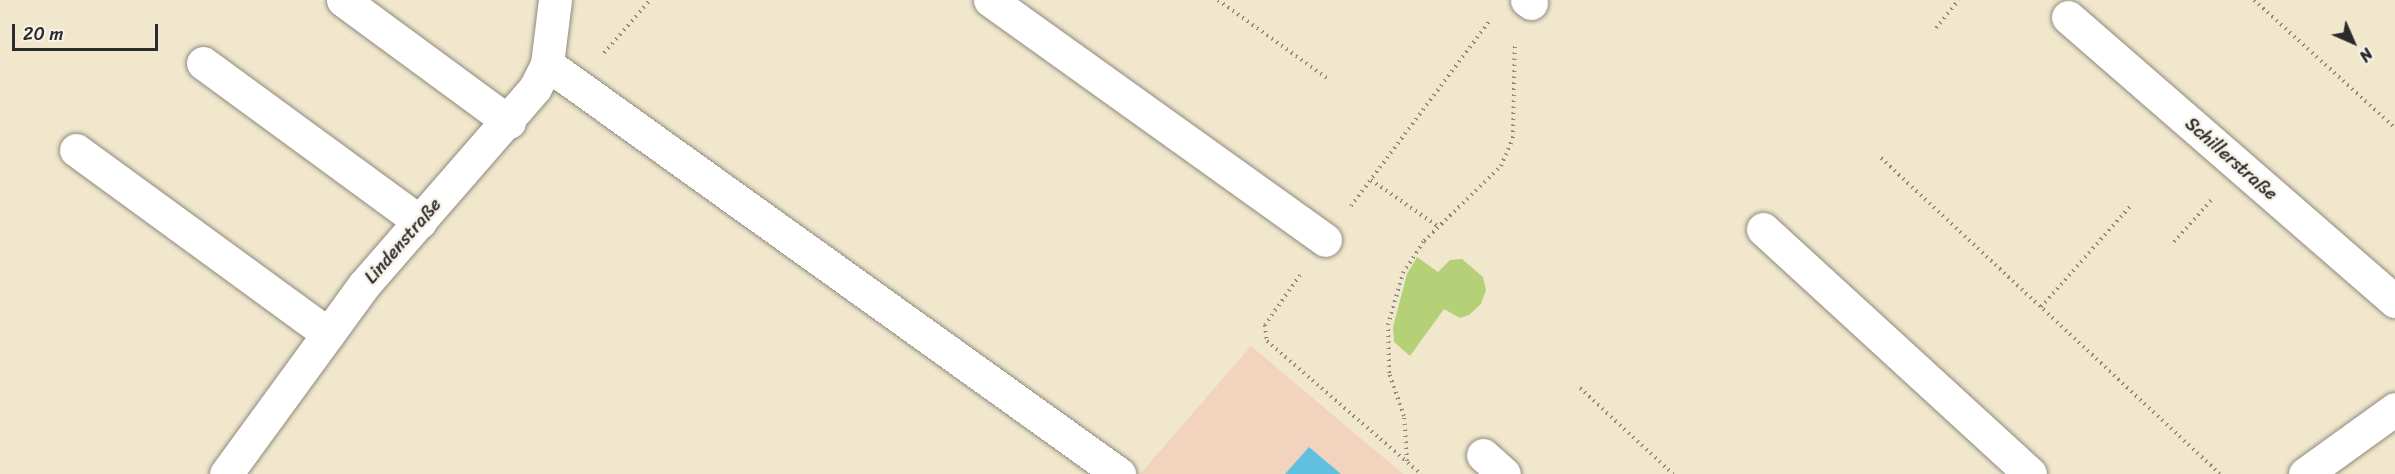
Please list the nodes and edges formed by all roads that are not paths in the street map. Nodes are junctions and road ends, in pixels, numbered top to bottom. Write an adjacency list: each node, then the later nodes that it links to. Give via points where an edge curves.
1 (343, 0): 7 (street)
2 (555, 0): 6 (street, Lindenstraße)
3 (990, 0): 11 (street)
4 (2068, 17): 12 (street, Schillerstraße)
5 (203, 63): 9 (street)
6 (547, 64): 7 (street, Lindenstraße, via 535,88); 16 (street)
7 (508, 122): 9 (street, Lindenstraße)
8 (76, 150): 13 (street)
9 (420, 222): 13 (street, Lindenstraße)
10 (1763, 229): 17 (street)
11 (1325, 240)
12 (2395, 301)
13 (328, 334): 15 (street, Lindenstraße)
14 (2395, 409): 18 (street)
15 (225, 474)
16 (1119, 474)
17 (2030, 474)
18 (2305, 474)

